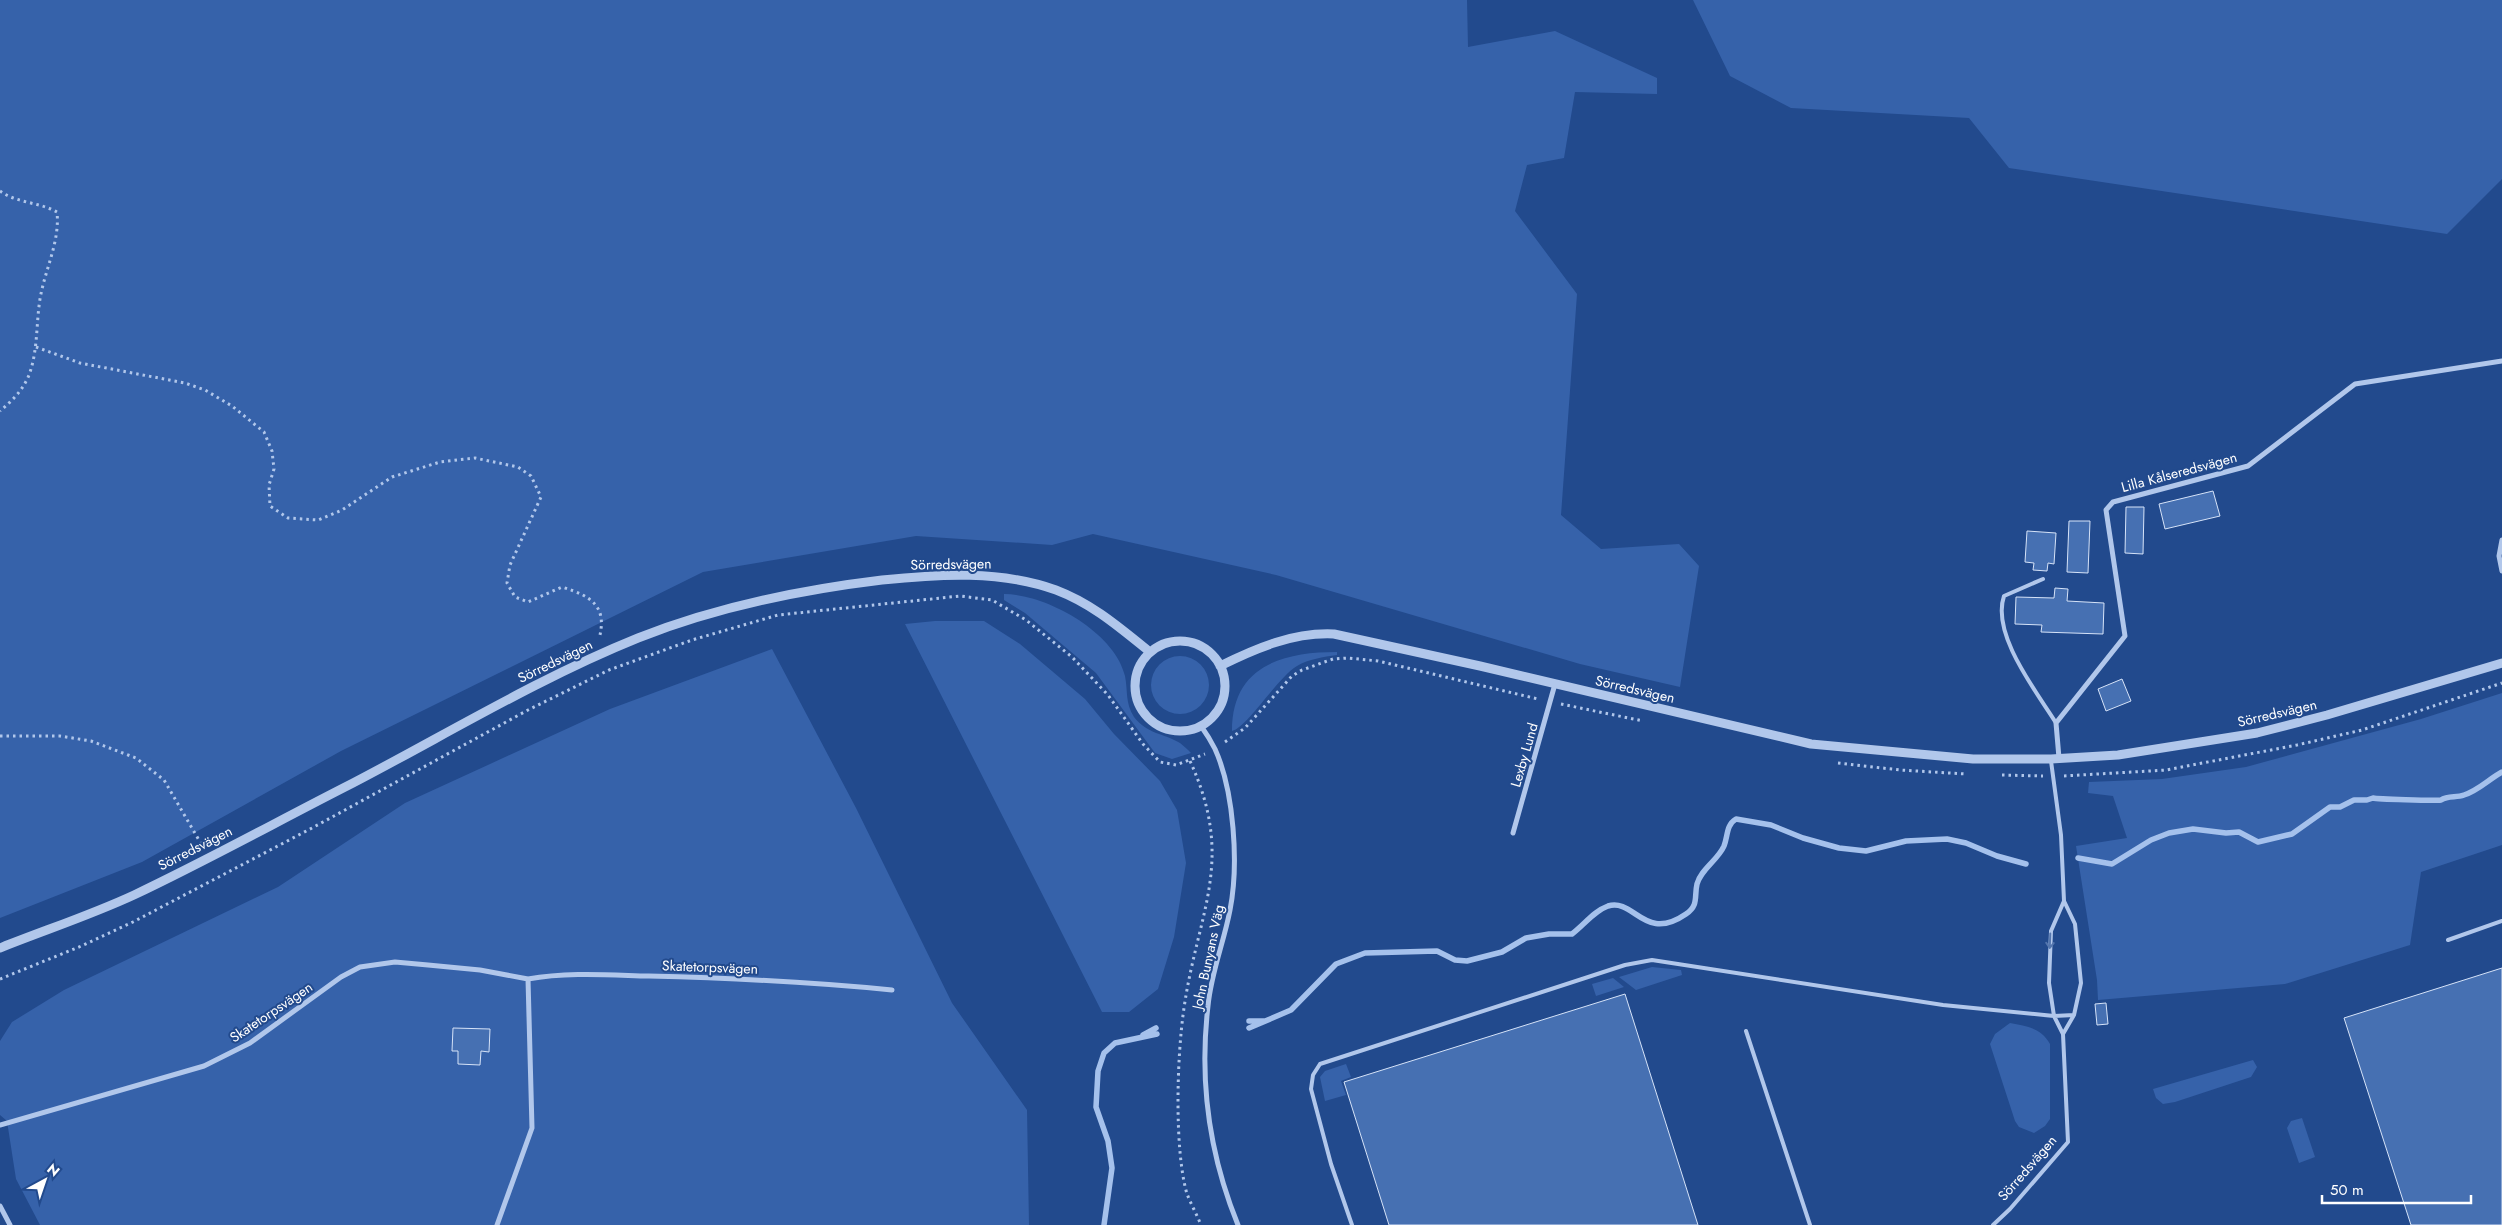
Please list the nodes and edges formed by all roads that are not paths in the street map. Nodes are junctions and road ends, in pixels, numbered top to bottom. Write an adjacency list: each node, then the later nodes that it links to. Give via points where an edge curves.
1 (2502, 361): 9 (street, Lilla Kålseredsvägen, via 2355,384 2248,466 2113,502 2106,510 2125,636)
2 (2502, 540): 3 (street, via 2499,556)
3 (2502, 571)
4 (2044, 579): 9 (lane, via 2004,596 2001,606 2014,654)
5 (1150, 652): 7 (street, via 1168,643 1188,642 1207,650); 10 (street, via 1140,665 1135,681 1136,697 1143,712 1154,724 1169,730 1186,731); 16 (street, Sörredsvägen, via 1111,619 1057,591 1013,579 971,575 915,576 802,592 695,619 640,638 548,679 134,895)
6 (2502, 663): 11 (street, Sörredsvägen, via 2257,734 2118,754)
7 (1220, 666): 8 (street, Sörredsvägen, via 1286,639 1321,634 1364,639); 10 (street, via 1225,686 1223,700 1212,718)
8 (1555, 684): 11 (street, Sörredsvägen, via 1811,744 1927,756); 12 (street, Lexby Lund)
9 (2056, 723): 11 (street)
10 (1201, 726): 27 (street, John Bunyans Väg, via 1215,749 1228,796 1235,856 1230,910 1208,1005 1204,1078 1217,1169)
11 (2055, 758): 13 (lane, Sörredsvägen)
12 (1513, 833)
13 (2064, 901): 19 (lane, Sörredsvägen, via 2075,924 2079,948 2081,983); 20 (lane, Sörredsvägen, one-way to 20, via 2051,931 2049,983)
14 (2502, 921): 15 (lane)
15 (2448, 940)
16 (0, 948)
17 (528, 979): 18 (street, Skatetorpsvägen, via 556,974 675,977 799,981); 23 (street, Skatetorpsvägen, via 428,964 395,962 360,967 340,977 250,1043 204,1066); 26 (street, via 532,1128)
18 (892, 990)
19 (2074, 1015): 20 (lane); 22 (lane, Sörredsvägen)
20 (2054, 1016): 22 (lane, Sörredsvägen); 28 (lane, via 1943,1005 1652,960 1624,966 1320,1064 1313,1075 1311,1089)
21 (1746, 1031): 29 (lane)
22 (2063, 1034): 30 (lane, Sörredsvägen, via 2068,1142 2010,1210)
23 (0, 1125)
24 (0, 1206): 25 (street)
25 (10, 1225)
26 (497, 1225)
27 (1238, 1225)
28 (1352, 1225)
29 (1810, 1225)
30 (1993, 1225)

